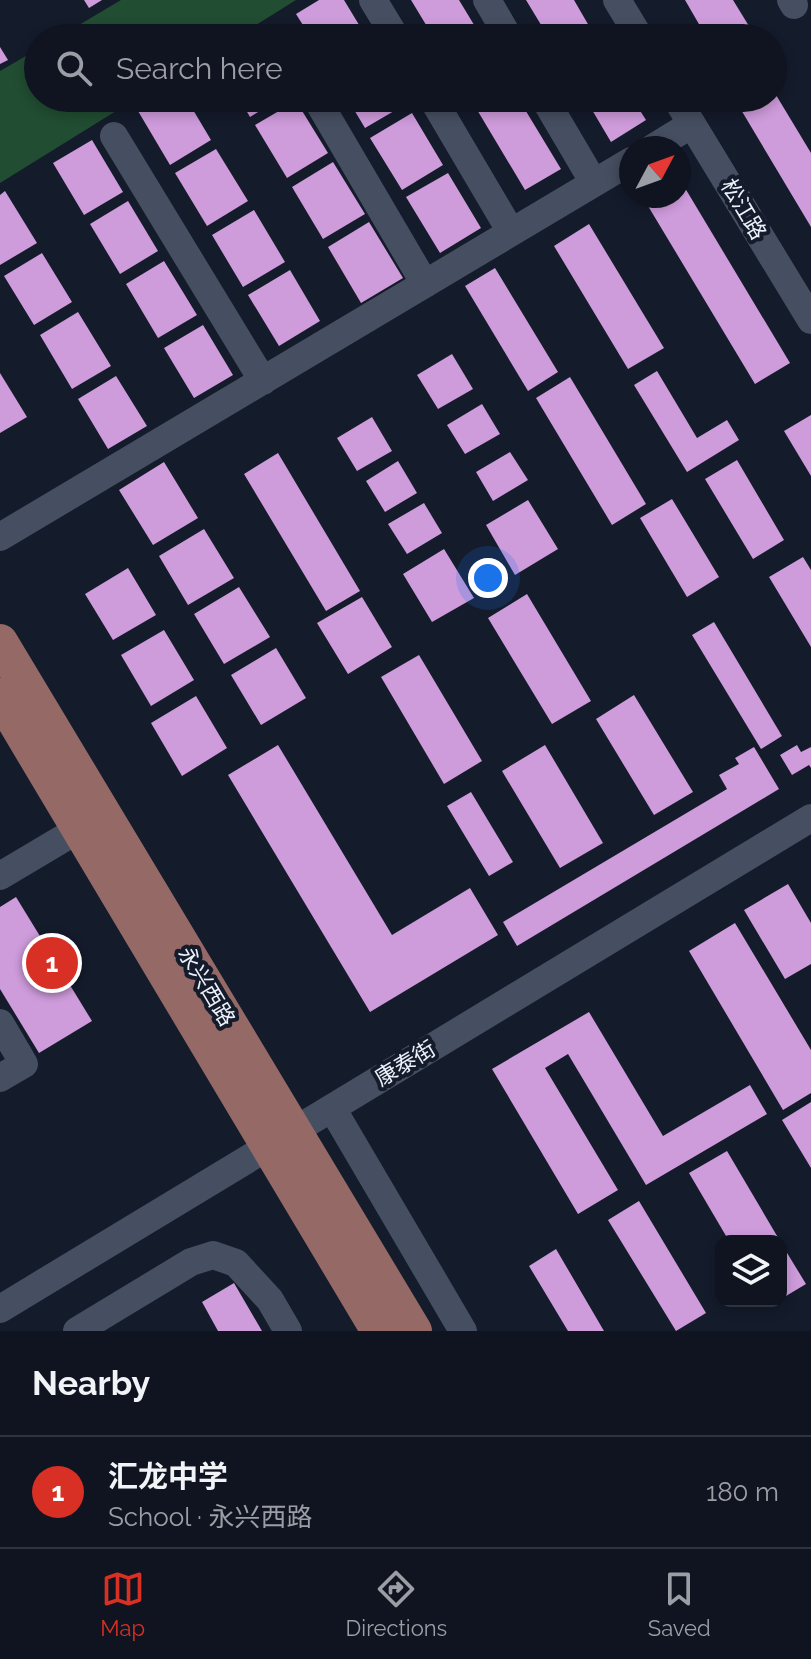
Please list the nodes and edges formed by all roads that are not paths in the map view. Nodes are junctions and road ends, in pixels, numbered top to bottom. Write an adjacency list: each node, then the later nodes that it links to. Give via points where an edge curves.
1 (373, 0): 4 (street)
2 (487, 0): 5 (street)
3 (617, 0): 6 (street)
4 (388, 24)
5 (501, 24)
6 (632, 24)
7 (324, 112): 17 (street)
8 (440, 112): 16 (street)
9 (552, 112): 15 (street)
10 (685, 112): 11 (street, 松江路)
11 (692, 124): 13 (street); 18 (street, 松江路)
12 (114, 136): 20 (street)
13 (672, 136)
14 (619, 168): 15 (street)
15 (594, 183): 16 (street)
16 (511, 232): 17 (street)
17 (425, 284): 20 (street)
18 (803, 288): 19 (street, 松江路)
19 (811, 320)
20 (263, 381): 21 (street)
21 (0, 537)
22 (0, 642): 30 (main road, 永兴西路)
23 (0, 696): 25 (main road, 永兴西路)
24 (811, 818): 29 (street, 康泰街)
25 (79, 829): 26 (street); 30 (main road, 永兴西路)
26 (0, 876)
27 (0, 1023): 28 (street, via 24,1064)
28 (0, 1078)
29 (332, 1108): 30 (street, 康泰街); 36 (street)
30 (281, 1138): 31 (street, 康泰街); 34 (main road, 永兴西路); 35 (main road, 永兴西路)
31 (0, 1309)
32 (77, 1331): 33 (street, via 191,1262 213,1255 236,1263 270,1300)
33 (288, 1331)
34 (379, 1331)
35 (414, 1331)
36 (463, 1331)

